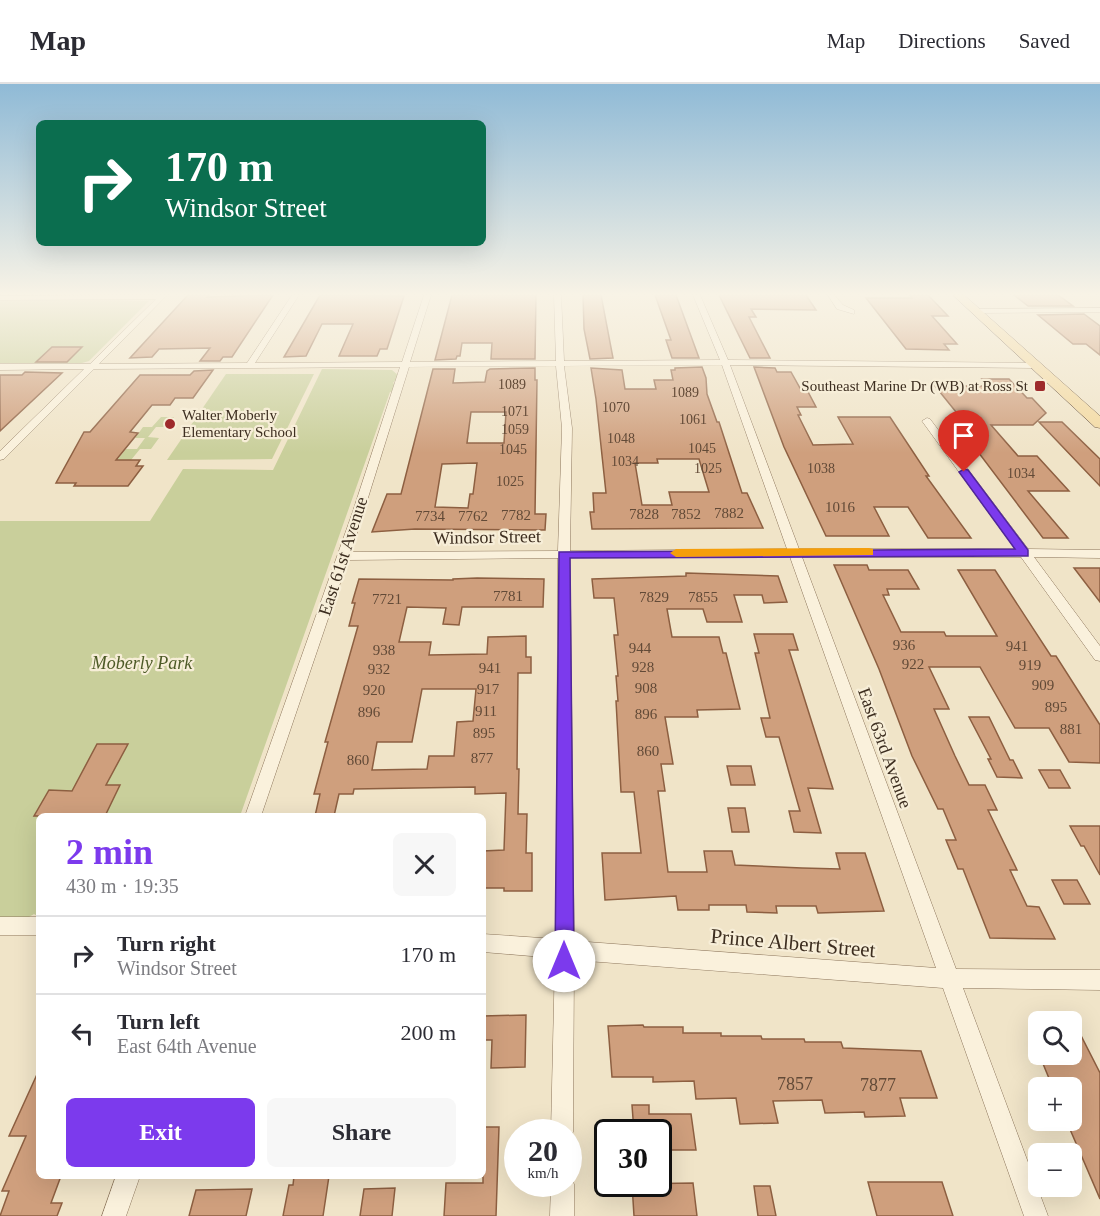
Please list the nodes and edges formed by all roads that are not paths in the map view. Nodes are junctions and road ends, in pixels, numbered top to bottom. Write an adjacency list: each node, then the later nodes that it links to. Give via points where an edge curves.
1 (111, 348): 11 (street)
2 (261, 348): 12 (street)
3 (410, 348): 9 (street, East 61st Avenue)
4 (559, 348): 7 (street)
5 (719, 348): 8 (street, East 63rd Avenue)
6 (1015, 348): 10 (main road)
7 (560, 363): 8 (street); 9 (street); 20 (street, via 567,428)
8 (725, 363): 10 (street); 18 (street, East 63rd Avenue)
9 (405, 365): 12 (street); 22 (street, East 61st Avenue)
10 (1034, 365): 14 (main road)
11 (93, 366): 12 (street); 13 (street); 17 (street)
12 (249, 366)
13 (0, 367)
14 (1093, 412): 16 (main road)
15 (927, 421): 19 (street)
16 (1100, 424)
17 (0, 457)
18 (794, 552): 19 (street, Windsor Street); 20 (street, Windsor Street); 29 (street, East 63rd Avenue)
19 (1024, 553): 21 (street, Windsor Street); 23 (street)
20 (564, 554): 22 (street, Windsor Street); 28 (street)
21 (1100, 554)
22 (343, 556): 24 (street, East 61st Avenue)
23 (1100, 656)
24 (254, 813)
25 (0, 926): 26 (street)
26 (36, 926)
27 (486, 943): 28 (street, Prince Albert Street)
28 (565, 948): 29 (street, Prince Albert Street); 31 (street)
29 (948, 978): 30 (street, Prince Albert Street); 36 (street, East 63rd Avenue)
30 (1100, 980)
31 (562, 1119)
32 (127, 1179): 34 (street)
33 (562, 1197): 35 (street)
34 (114, 1216)
35 (562, 1216)
36 (1036, 1216)

